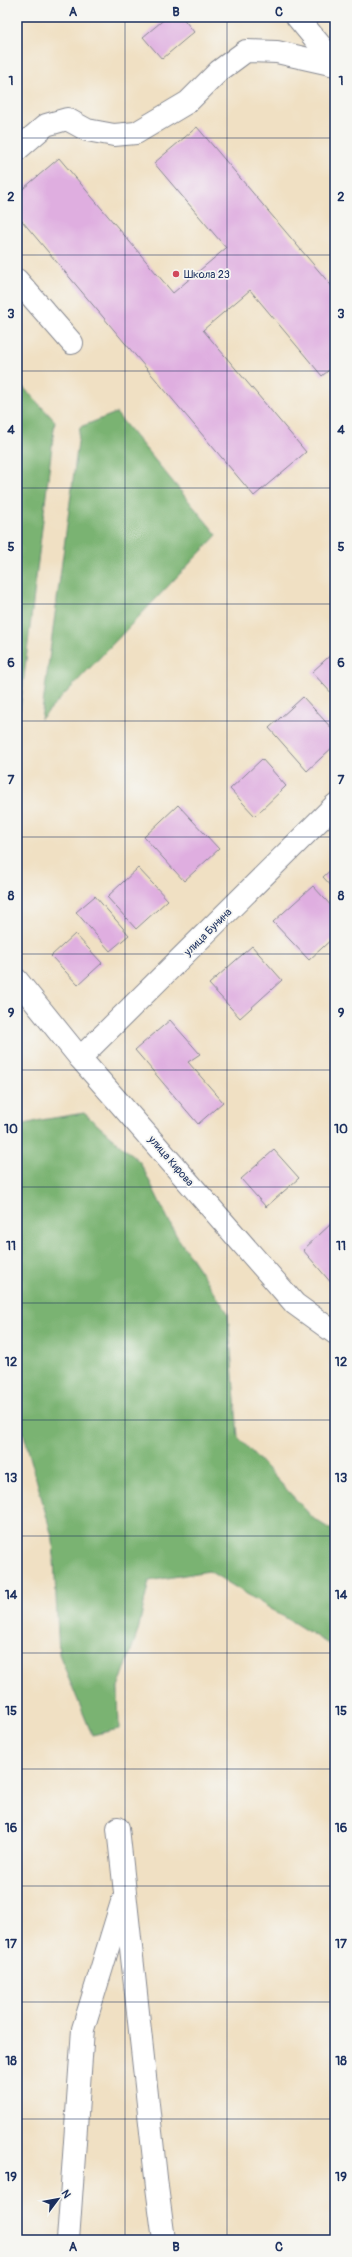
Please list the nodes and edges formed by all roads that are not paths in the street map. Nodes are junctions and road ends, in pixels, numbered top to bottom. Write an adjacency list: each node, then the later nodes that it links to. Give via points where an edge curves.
1 (297, 17): 2 (street)
2 (335, 64): 3 (street, via 277,52 246,51 219,70 188,102 136,133 114,135 87,130 67,119 46,125)
3 (17, 150)
4 (17, 280): 5 (street)
5 (72, 343)
6 (335, 805): 8 (street, улица Бунина)
7 (17, 980): 8 (street, улица Кирова)
8 (80, 1058): 9 (street, улица Кирова, via 296,1304)
9 (335, 1333)
10 (118, 1828): 11 (street)
11 (125, 1892): 12 (street, via 83,2029); 13 (street)
12 (68, 2240)
13 (164, 2240)

